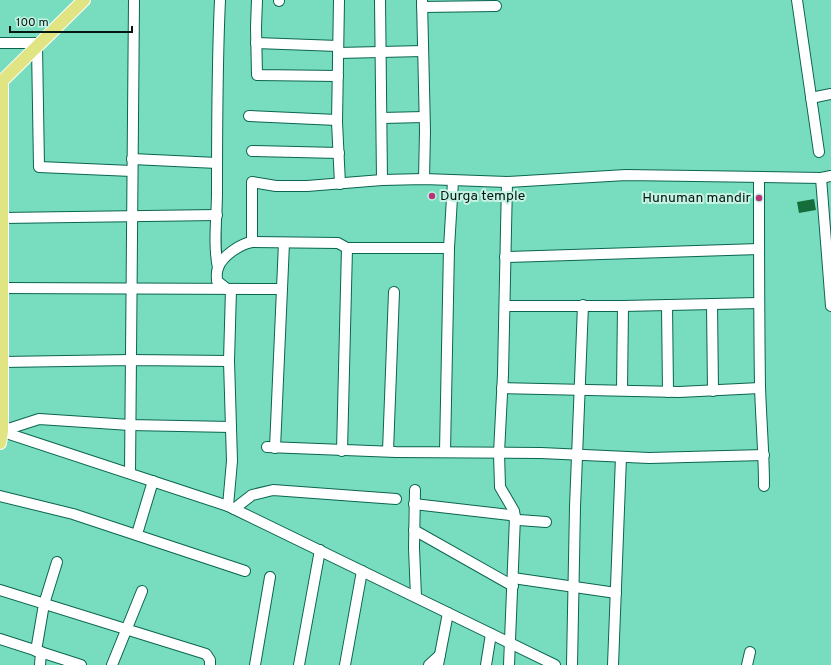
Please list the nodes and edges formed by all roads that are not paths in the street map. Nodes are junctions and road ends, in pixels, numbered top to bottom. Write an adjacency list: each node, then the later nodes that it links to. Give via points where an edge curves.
1 (84, 0): 12 (main road)
2 (134, 0): 27 (street)
3 (220, 0): 28 (street)
4 (256, 0): 11 (street)
5 (339, 0): 13 (street)
6 (380, 0): 15 (street)
7 (797, 0): 19 (street)
8 (422, 4): 9 (street); 14 (street)
9 (496, 6)
10 (0, 43): 12 (street)
11 (256, 43): 13 (street); 16 (street, via 257,75)
12 (39, 44): 17 (main road); 29 (street, via 39,167)
13 (338, 49): 15 (street); 16 (street)
14 (423, 51): 15 (street); 21 (street)
15 (381, 52): 22 (street)
16 (338, 76): 23 (street)
17 (1, 83): 37 (main road)
18 (831, 94): 19 (street)
19 (811, 98): 25 (street)
20 (249, 116): 23 (street)
21 (424, 117): 22 (street); 32 (street)
22 (382, 118): 33 (street)
23 (337, 120): 26 (street)
24 (252, 151): 26 (street)
25 (819, 152)
26 (339, 154): 36 (street)
27 (132, 160): 28 (street); 29 (street)
28 (217, 163): 38 (street)
29 (132, 171): 39 (street)
30 (759, 177): 31 (street); 35 (street, via 626,175); 44 (street)
31 (826, 177): 45 (street)
32 (424, 179): 33 (street); 34 (street)
33 (382, 180): 36 (street)
34 (453, 181): 35 (street); 43 (street)
35 (507, 182): 46 (street)
36 (340, 184): 40 (street, via 276,186 252,182)
37 (1, 215): 39 (street); 48 (main road)
38 (217, 215): 39 (street); 47 (street, via 215,256)
39 (132, 216): 49 (street)
40 (252, 242): 41 (street); 47 (street, via 229,253)
41 (284, 243): 42 (street, via 338,243); 51 (street)
42 (347, 248): 43 (street); 72 (street)
43 (449, 248): 74 (street)
44 (759, 249): 46 (street); 53 (street)
45 (829, 255): 59 (street)
46 (506, 257): 57 (street)
47 (218, 268): 50 (street, via 217,281)
48 (1, 285): 49 (street); 60 (main road)
49 (132, 288): 50 (street); 61 (street)
50 (229, 289): 51 (street); 62 (street)
51 (282, 289): 72 (street, via 271,448)
52 (394, 292): 73 (street)
53 (759, 303): 54 (street); 64 (street)
54 (712, 304): 56 (street); 67 (street)
55 (582, 305): 57 (street); 58 (street); 65 (street)
56 (667, 305): 58 (street); 68 (street)
57 (504, 306): 63 (street)
58 (623, 306): 66 (street)
59 (831, 306)
60 (1, 359): 61 (street); 71 (main road)
61 (131, 360): 62 (street); 69 (street)
62 (229, 361): 70 (street)
63 (502, 388): 65 (street); 75 (street)
64 (760, 388): 67 (street); 77 (street)
65 (579, 389): 66 (street); 76 (street)
66 (622, 390): 68 (street)
67 (713, 391): 68 (street)
68 (668, 392)
69 (130, 425): 70 (street); 71 (street, via 39,419); 79 (street)
70 (231, 427): 86 (street)
71 (1, 435): 79 (street)
72 (342, 450): 73 (street)
73 (388, 451): 74 (street)
74 (445, 452): 75 (street)
75 (499, 453): 76 (street, via 541,452); 87 (street, via 500,487)
76 (576, 455): 78 (street); 97 (street)
77 (764, 455): 78 (street); 81 (street)
78 (621, 457): 100 (street)
79 (130, 473): 80 (street)
80 (153, 481): 86 (street); 90 (street)
81 (764, 486)
82 (414, 490): 85 (street)
83 (0, 496): 90 (street, via 73,514)
84 (396, 499): 86 (street, via 273,490 252,495)
85 (414, 504): 87 (street); 89 (street)
86 (231, 507): 91 (street)
87 (515, 517): 88 (street, via 519,520); 96 (street)
88 (546, 522)
89 (414, 530): 96 (street); 101 (street)
90 (137, 534): 93 (street)
91 (320, 550): 94 (street); 116 (street)
92 (57, 562): 102 (street)
93 (245, 571)
94 (362, 571): 101 (street); 117 (street)
95 (270, 577): 115 (street)
96 (513, 582): 97 (street); 107 (street)
97 (573, 586): 100 (street); 123 (street)
98 (0, 590): 102 (street)
99 (142, 591): 104 (street)
100 (616, 593): 124 (street)
101 (416, 597): 103 (street)
102 (44, 604): 104 (street); 108 (street)
103 (448, 612): 105 (street); 110 (street)
104 (127, 630): 113 (street); 114 (street, via 206,654)
105 (491, 634): 107 (street); 120 (street)
106 (0, 639): 108 (street)
107 (509, 643): 121 (street); 122 (street)
108 (39, 652): 111 (street); 112 (street)
109 (750, 652): 125 (street)
110 (440, 655): 118 (street); 119 (street)
111 (40, 665)
112 (81, 665)
113 (112, 665)
114 (210, 665)
115 (255, 665)
116 (299, 665)
117 (345, 665)
118 (429, 665)
119 (438, 665)
120 (486, 665)
121 (509, 665)
122 (554, 665)
123 (572, 665)
124 (613, 665)
125 (747, 665)

